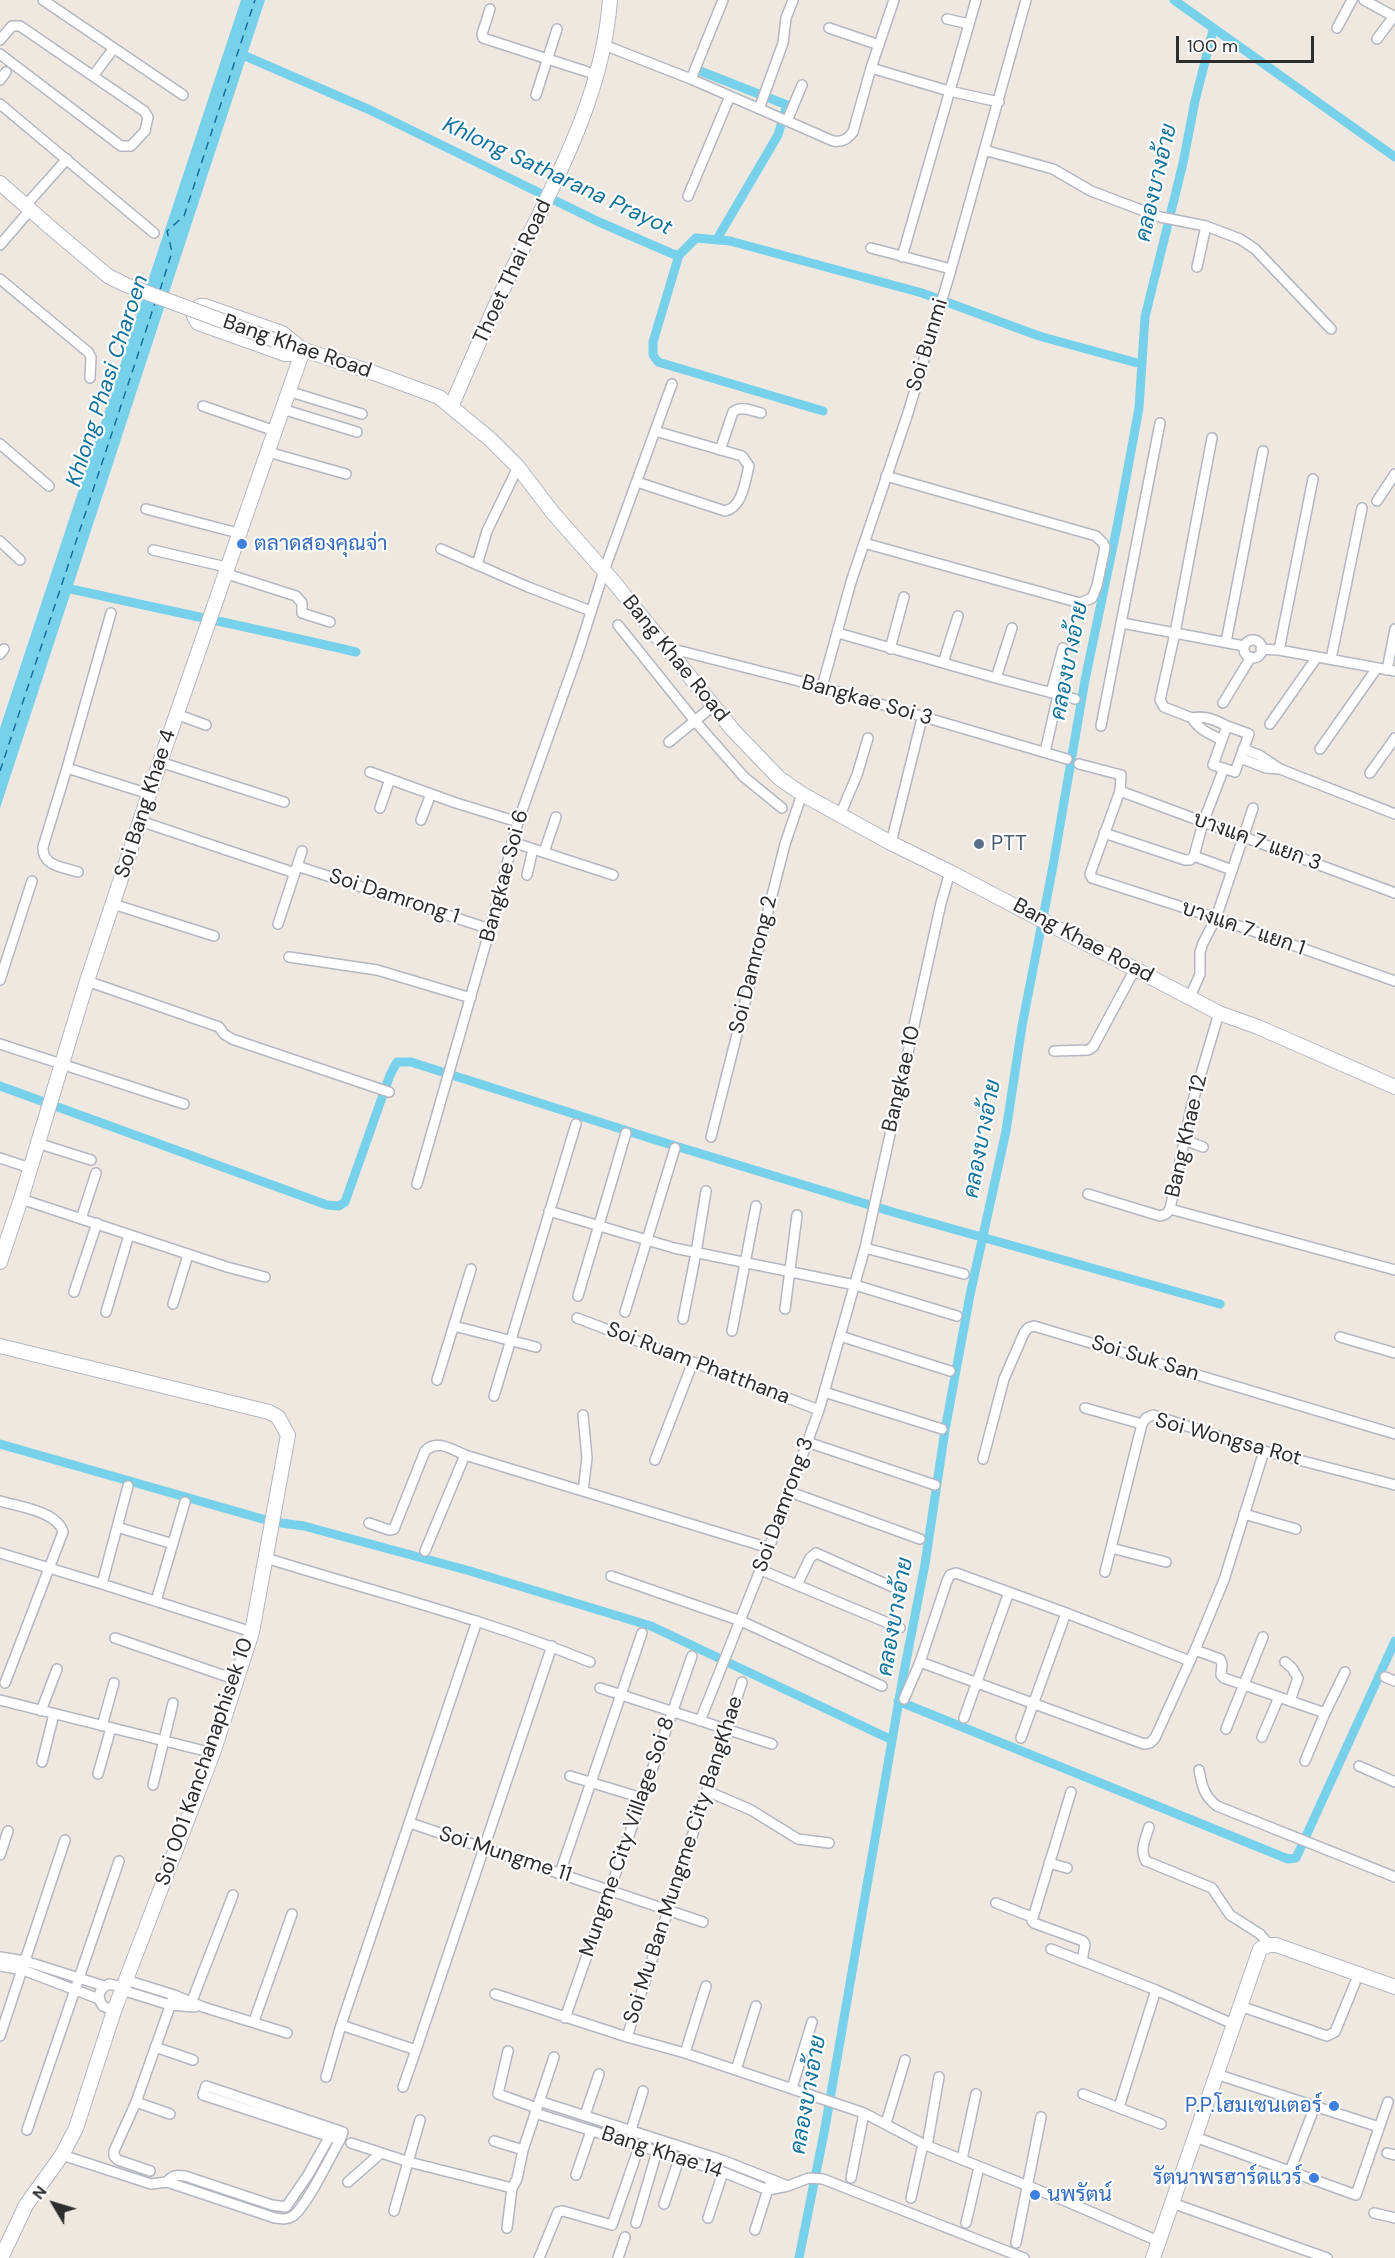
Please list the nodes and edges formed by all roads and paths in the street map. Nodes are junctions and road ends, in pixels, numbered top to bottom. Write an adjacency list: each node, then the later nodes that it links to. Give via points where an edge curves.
1 (42, 0): 21 (street)
2 (609, 0): 19 (street, Thoet Thai Road)
3 (723, 0): 27 (street)
4 (793, 0): 35 (street, via 783,43)
5 (894, 0): 20 (street)
6 (976, 0): 13 (street)
7 (1026, 0): 33 (street, Soi Bunmi)
8 (1352, 0): 15 (street)
9 (1368, 1): 11 (street)
10 (490, 9): 23 (street, via 483,38)
11 (1394, 17): 17 (street)
12 (947, 19): 13 (street)
13 (969, 24): 29 (street)
14 (830, 28): 20 (street)
15 (1337, 28)
16 (557, 29): 23 (street)
17 (1377, 39)
18 (0, 40): 26 (street, via 12,26 20,26)
19 (604, 45): 25 (street, Thoet Thai Road); 27 (street)
20 (879, 45): 24 (street)
21 (114, 48): 26 (street); 31 (street)
22 (0, 54): 26 (street, via 118,144 131,146 145,131 147,114)
23 (547, 60): 25 (street); 30 (street)
24 (871, 68): 29 (street); 36 (street, via 847,140 833,141)
25 (597, 75): 55 (street, Thoet Thai Road, via 575,136)
26 (93, 76)
27 (691, 79): 32 (street)
28 (802, 85): 36 (street)
29 (949, 91): 33 (street); 46 (street)
30 (536, 95)
31 (183, 96)
32 (730, 96): 35 (street); 40 (street)
33 (999, 102): 37 (street, Soi Bunmi)
34 (0, 104): 38 (street)
35 (759, 108): 36 (street)
36 (787, 121)
37 (984, 150): 42 (street, via 1053,169 1091,191 1160,217); 48 (street, Soi Bunmi)
38 (67, 159): 41 (street); 43 (street)
39 (0, 183): 41 (street, Bang Khae Road)
40 (688, 196)
41 (28, 207): 44 (street); 51 (street, Bang Khae Road, bridge, via 108,276)
42 (1206, 226): 47 (street); 50 (street, via 1256,249)
43 (154, 233)
44 (0, 245)
45 (871, 248): 46 (street)
46 (902, 257): 48 (street)
47 (1197, 267)
48 (951, 269): 72 (street, Soi Bunmi)
49 (0, 279): 52 (street, via 88,352)
50 (1331, 329)
51 (303, 350): 51 (street, via 285,354 198,323 194,316 200,306 205,306 282,333); 54 (street, Soi Bang Khae 4); 55 (street, Bang Khae Road, via 418,388)
52 (90, 378)
53 (672, 384): 62 (street, Bangkae Soi 6)
54 (288, 391): 57 (street, Soi Bang Khae 4); 59 (street)
55 (452, 405): 69 (street, Bang Khae Road)
56 (203, 406): 61 (street)
57 (282, 410): 61 (street, Soi Bang Khae 4); 63 (street)
58 (761, 413): 66 (street, via 736,409)
59 (362, 414)
60 (1160, 423): 93 (street)
61 (275, 430): 67 (street, Soi Bang Khae 4)
62 (655, 431): 66 (street); 74 (street, Bangkae Soi 6)
63 (357, 432)
64 (1212, 438): 98 (street)
65 (0, 444): 75 (street)
66 (720, 450): 74 (street, via 742,456 749,466 737,504 731,509 725,511)
67 (268, 452): 70 (street); 79 (street, Soi Bang Khae 4)
68 (1263, 452): 99 (street)
69 (518, 467): 85 (street, via 487,531); 87 (street, Bang Khae Road)
70 (346, 474)
71 (1395, 474): 76 (street)
72 (886, 476): 81 (street, Soi Bunmi); 81 (street, via 1096,536 1105,547 1097,586 1092,598 1080,603)
73 (1313, 478): 105 (street)
74 (637, 482): 87 (street, Bangkae Soi 6)
75 (50, 486)
76 (1377, 501)
77 (1362, 508): 108 (street)
78 (146, 509): 79 (street)
79 (238, 533): 86 (street, Soi Bang Khae 4)
80 (0, 541): 84 (street)
81 (864, 543): 97 (street, Soi Bunmi)
82 (441, 549): 85 (street)
83 (153, 550): 86 (street)
84 (20, 560)
85 (477, 565): 89 (street)
86 (225, 570): 92 (street, via 296,596 302,603 302,613); 118 (street, Soi Bang Khae 4)
87 (604, 571): 89 (street, Bangkae Soi 6); 101 (street, Bang Khae Road)
88 (904, 597): 103 (street)
89 (591, 611): 154 (street, Bangkae Soi 6)
90 (111, 612): 136 (street)
91 (958, 616): 109 (street)
92 (330, 622)
93 (1122, 623): 98 (street); 124 (street)
94 (618, 624): 121 (street)
95 (1012, 628): 112 (street)
96 (1395, 629): 111 (street)
97 (838, 633): 103 (street); 113 (street, Soi Bunmi)
98 (1175, 633): 99 (street); 120 (street, via 1160,700 1164,706)
99 (1226, 642): 100 (street)
100 (1244, 646): 104 (street, via 1255,640); 106 (street, via 1246,655)
101 (665, 647): 113 (street, Bangkae Soi 3); 117 (street, Bang Khae Road)
102 (1063, 648): 114 (street)
103 (890, 649): 109 (street)
104 (1261, 649): 105 (street); 106 (street)
105 (1279, 650): 107 (street)
106 (1251, 657): 116 (street)
107 (1317, 657): 108 (street); 122 (street)
108 (1331, 659): 110 (street)
109 (943, 663): 112 (street)
110 (1377, 668): 111 (street); 130 (street)
111 (1391, 670)
112 (996, 678): 114 (street)
113 (822, 687): 119 (street, Bangkae Soi 3)
114 (1054, 694): 115 (street); 131 (street)
115 (1076, 699)
116 (1223, 703)
117 (713, 706): 121 (street); 144 (street, Bang Khae Road, via 759,759)
118 (176, 714): 123 (street); 134 (street, Soi Bang Khae 4)
119 (922, 718): 131 (street, Bangkae Soi 3); 159 (street)
120 (1192, 718): 125 (street, via 1210,718); 128 (street, via 1204,731)
121 (695, 721): 129 (street); 147 (street, via 744,777)
122 (1270, 724)
123 (206, 725)
124 (1101, 726)
125 (1227, 726): 128 (street); 132 (street, via 1249,734)
126 (868, 738): 150 (street)
127 (1395, 738): 139 (street)
128 (1222, 740): 137 (street, via 1213,765)
129 (669, 741)
130 (1320, 749)
131 (1045, 752): 133 (street, Bangkae Soi 3)
132 (1242, 754): 137 (street, via 1235,772); 149 (street, via 1266,768 1280,769)
133 (1067, 759)
134 (160, 762): 142 (street, Soi Bang Khae 4); 145 (street)
135 (1079, 764): 141 (street, via 1121,775)
136 (67, 768): 142 (street); 166 (street, via 43,854 48,862)
137 (1224, 768): 155 (street)
138 (370, 772): 140 (street)
139 (1370, 773)
140 (390, 779): 143 (street); 146 (street)
141 (1120, 791): 155 (street, บางแค 7 แยก 3); 156 (street)
142 (149, 794): 153 (street, Soi Bang Khae 4)
143 (431, 794): 152 (street); 154 (street)
144 (802, 794): 150 (street, Bang Khae Road); 193 (street, Soi Damrong 2, via 785,844)
145 (284, 802)
146 (380, 808)
147 (782, 808)
148 (1253, 808): 157 (street)
149 (1395, 814)
150 (840, 816): 159 (street, Bang Khae Road)
151 (556, 817): 162 (street)
152 (421, 820)
153 (140, 821): 164 (street, Soi Damrong 1); 172 (street, Soi Bang Khae 4)
154 (518, 822): 158 (street, Bangkae Soi 6)
155 (1203, 823): 157 (street, บางแค 7 แยก 3); 163 (street)
156 (1104, 833): 163 (street, via 1185,860); 173 (street, บางแค 7 แยก 1, via 1092,878)
157 (1243, 837): 165 (street); 171 (street, บางแค 7 แยก 3)
158 (512, 842): 160 (street); 175 (street, Bangkae Soi 6)
159 (891, 843): 167 (street, Bang Khae Road)
160 (533, 849): 162 (street); 168 (street)
161 (302, 851): 164 (street)
162 (544, 852): 169 (street)
163 (1194, 856): 165 (street)
164 (296, 869): 174 (street); 175 (street, Soi Damrong 1)
165 (1232, 870): 173 (street)
166 (78, 872)
167 (950, 872): 178 (street, Bang Khae Road); 216 (street, Bangkae 10)
168 (527, 875)
169 (613, 875)
170 (32, 881): 179 (street)
171 (1395, 893)
172 (113, 904): 176 (street); 180 (street, Soi Bang Khae 4)
173 (1216, 918): 181 (street, บางแค 7 แยก 1); 182 (street, via 1200,952 1200,974)
174 (278, 924)
175 (490, 929): 183 (street, Bangkae Soi 6)
176 (214, 936)
177 (289, 957): 183 (street, via 377,970)
178 (1135, 969): 182 (street, Bang Khae Road); 186 (street, via 1093,1047)
179 (0, 980)
180 (87, 981): 187 (street, Soi Bang Khae 4); 189 (street, via 219,1027 232,1039)
181 (1395, 981)
182 (1190, 997): 184 (street, Bang Khae Road)
183 (471, 998): 202 (street, Bangkae Soi 6)
184 (1220, 1013): 188 (street, Bang Khae Road); 194 (street, Bang Khae 12)
185 (0, 1044): 187 (street)
186 (1054, 1051)
187 (62, 1063): 190 (street); 195 (street, Soi Bang Khae 4)
188 (1395, 1087)
189 (389, 1092)
190 (184, 1104)
191 (576, 1124): 208 (street)
192 (626, 1133): 212 (street)
193 (711, 1137)
194 (1185, 1140): 196 (street); 207 (street, Bang Khae 12)
195 (37, 1143): 199 (street); 200 (street, Soi Bang Khae 4)
196 (1203, 1147)
197 (675, 1148): 215 (street)
198 (0, 1158): 200 (street)
199 (90, 1160)
200 (30, 1168): 205 (street, Soi Bang Khae 4)
201 (96, 1173): 210 (street)
202 (417, 1184)
203 (706, 1191): 217 (street)
204 (1088, 1194): 207 (street, Bang Khae 12, via 1160,1216)
205 (21, 1200): 210 (street); 214 (street, Soi Bang Khae 4)
206 (756, 1206): 220 (street)
207 (1170, 1209): 222 (street)
208 (549, 1211): 212 (street); 240 (street)
209 (797, 1215): 223 (street)
210 (81, 1219): 211 (street)
211 (97, 1223): 213 (street); 227 (street)
212 (599, 1226): 215 (street); 228 (street)
213 (129, 1235): 218 (street); 231 (street)
214 (4, 1240): 219 (street, Soi Bang Khae 4)
215 (647, 1240): 217 (street); 232 (street)
216 (865, 1248): 224 (street); 226 (street, Bangkae 10)
217 (696, 1253): 220 (street); 235 (street)
218 (188, 1255): 225 (street); 229 (street)
219 (0, 1262)
220 (744, 1263): 223 (street); 237 (street)
221 (471, 1269): 236 (street)
222 (1395, 1270)
223 (790, 1272): 226 (street); 230 (street)
224 (964, 1274)
225 (265, 1277)
226 (855, 1285): 233 (street); 238 (street, Soi Damrong 3)
227 (74, 1292)
228 (578, 1296)
229 (173, 1304)
230 (785, 1309)
231 (106, 1312)
232 (625, 1312)
233 (957, 1316)
234 (577, 1318): 244 (street, Soi Ruam Phatthana)
235 (683, 1319)
236 (453, 1326): 240 (street); 246 (street)
237 (732, 1331)
238 (840, 1336): 245 (street); 247 (street, Soi Damrong 3)
239 (1340, 1336): 243 (street)
240 (510, 1340): 242 (street); 248 (street)
241 (0, 1346): 277 (street, Soi 001 Kanchanaphisek 10, via 278,1417 288,1435)
242 (536, 1347)
243 (1395, 1353)
244 (693, 1362): 250 (street, Soi Ruam Phatthana); 259 (street)
245 (950, 1371)
246 (437, 1380)
247 (824, 1392): 250 (street, Soi Damrong 3); 253 (street)
248 (494, 1396)
249 (1085, 1408): 252 (street)
250 (819, 1410): 255 (street, Soi Damrong 3)
251 (583, 1415): 263 (street, via 587,1458)
252 (1142, 1424): 256 (street, Soi Wongsa Rot, via 1153,1415); 274 (street, Soi Wongsa Rot)
253 (942, 1429)
254 (1395, 1434): 258 (street, Soi Suk San, via 1034,1326 1024,1333 1004,1379)
255 (807, 1442): 260 (street); 264 (street, Soi Damrong 3)
256 (1264, 1451): 261 (street, Soi Wongsa Rot); 267 (street)
257 (465, 1455): 263 (street); 268 (street, via 431,1445 425,1451 394,1529); 275 (street)
258 (983, 1459)
259 (655, 1460)
260 (935, 1485)
261 (1395, 1485)
262 (128, 1486): 269 (street)
263 (583, 1491): 273 (street)
264 (790, 1492): 271 (street); 273 (street, Soi Damrong 3)
265 (0, 1501): 279 (street, via 44,1514 62,1526)
266 (185, 1502): 272 (street)
267 (1244, 1514): 270 (street); 297 (street, via 1224,1580)
268 (369, 1523)
269 (117, 1527): 272 (street); 283 (street)
270 (1296, 1529)
271 (920, 1539)
272 (173, 1544): 287 (street)
273 (769, 1548): 280 (street, Soi Damrong 3)
274 (1111, 1548): 278 (street); 281 (street, Soi Wongsa Rot)
275 (425, 1551)
276 (0, 1553): 279 (street)
277 (266, 1558): 289 (street); 292 (street, Soi 001 Kanchanaphisek 10)
278 (1166, 1562)
279 (50, 1569): 283 (street); 310 (street)
280 (760, 1570): 284 (street); 290 (street, Soi Damrong 3)
281 (1105, 1572)
282 (611, 1576): 290 (street)
283 (102, 1584): 287 (street)
284 (797, 1585): 285 (street, via 816,1553); 291 (street)
285 (895, 1588)
286 (1009, 1592): 288 (street); 301 (street, via 956,1573 950,1575); 309 (street)
287 (156, 1601): 292 (street)
288 (1066, 1613): 299 (street); 321 (street)
289 (477, 1621): 296 (street); 348 (street)
290 (741, 1621): 313 (street); 327 (street, Soi Damrong 3)
291 (900, 1628)
292 (252, 1632): 306 (street, Soi 001 Kanchanaphisek 10)
293 (642, 1633): 315 (street)
294 (1263, 1637): 312 (street)
295 (115, 1638): 306 (street)
296 (552, 1646): 300 (street); 353 (street)
297 (1195, 1650): 299 (street); 312 (street, via 1220,1659 1221,1675)
298 (692, 1656): 323 (street, Mungme City Village Soi 8)
299 (1190, 1661): 321 (street, via 1150,1743)
300 (590, 1662)
301 (920, 1662): 309 (street); 317 (street)
302 (1285, 1662): 318 (street, via 1298,1678)
303 (57, 1669): 322 (street)
304 (1345, 1672): 324 (street)
305 (1385, 1677): 307 (street)
306 (237, 1680): 335 (street, Soi 001 Kanchanaphisek 10)
307 (1395, 1681)
308 (742, 1682): 329 (street, Soi Mu Ban Mungme City BangKhae)
309 (976, 1682): 321 (street); 326 (street)
310 (5, 1683)
311 (114, 1683): 328 (street)
312 (1244, 1685): 316 (street); 330 (street)
313 (882, 1686)
314 (600, 1688): 315 (street)
315 (621, 1695): 323 (street); 342 (street)
316 (1279, 1697): 318 (street); 331 (street)
317 (904, 1699)
318 (1290, 1701): 324 (street)
319 (0, 1703): 322 (street)
320 (173, 1703): 333 (street)
321 (1034, 1703): 332 (street)
322 (41, 1711): 325 (street)
323 (671, 1712): 327 (street); 347 (street, Mungme City Village Soi 8)
324 (1325, 1713): 336 (street)
325 (54, 1714): 328 (street); 337 (street)
326 (964, 1718)
327 (700, 1721): 329 (street)
328 (106, 1727): 333 (street); 340 (street)
329 (727, 1730): 334 (street); 345 (street, Soi Mu Ban Mungme City BangKhae)
330 (1226, 1730)
331 (1262, 1737)
332 (1021, 1738)
333 (163, 1741): 335 (street); 344 (street)
334 (772, 1744)
335 (213, 1753): 376 (street, Soi 001 Kanchanaphisek 10)
336 (1305, 1761)
337 (42, 1762)
338 (1359, 1766): 343 (street)
339 (1199, 1770): 359 (street, via 1204,1792 1217,1806)
340 (98, 1774)
341 (570, 1776): 342 (street)
342 (591, 1782): 347 (street); 358 (street)
343 (1395, 1782)
344 (153, 1785)
345 (706, 1791): 352 (street, via 751,1810 798,1839); 363 (street, Soi Mu Ban Mungme City BangKhae)
346 (1071, 1792): 356 (street)
347 (642, 1798): 360 (street, Mungme City Village Soi 8)
348 (410, 1823): 353 (street, Soi Mungme 11); 393 (street)
349 (1149, 1827): 367 (street, via 1143,1850 1146,1861 1212,1888 1230,1915 1260,1934)
350 (8, 1831): 354 (street)
351 (65, 1840): 372 (street)
352 (829, 1843)
353 (483, 1848): 358 (street, Soi Mungme 11); 398 (street)
354 (0, 1855)
355 (119, 1861): 373 (street)
356 (1049, 1863): 357 (street); 365 (street)
357 (1067, 1868)
358 (560, 1873): 360 (street, Soi Mungme 11)
359 (1395, 1878)
360 (611, 1889): 363 (street, Soi Mungme 11); 389 (street, Mungme City Village Soi 8)
361 (233, 1895): 384 (street)
362 (996, 1903): 365 (street)
363 (668, 1910): 366 (street, Soi Mungme 11); 396 (street, Soi Mu Ban Mungme City BangKhae)
364 (292, 1914): 390 (street)
365 (1032, 1917): 370 (street, via 1034,1923 1083,1941)
366 (703, 1922)
367 (1269, 1945): 378 (street); 387 (street, via 1257,1953)
368 (1051, 1949): 370 (street)
369 (0, 1957): 372 (street)
370 (1082, 1961): 380 (street)
371 (0, 1966): 372 (street)
372 (24, 1966): 373 (street); 379 (street); 395 (street)
373 (78, 1977): 375 (street); 379 (street)
374 (1354, 1983): 387 (street, via 1332,2036)
375 (104, 1986): 376 (street); 383 (street)
376 (124, 1986): 382 (street); 385 (street); 388 (street, Soi 001 Kanchanaphisek 10)
377 (706, 1986): 400 (street)
378 (1395, 1986)
379 (75, 1988): 383 (street); 428 (street)
380 (1156, 1990): 392 (street); 419 (street)
381 (495, 1994): 389 (street)
382 (174, 1995): 384 (street); 385 (street)
383 (99, 1999): 388 (street)
384 (191, 2004): 385 (street); 390 (street)
385 (170, 2005): 397 (street)
386 (756, 2006): 404 (street)
387 (1239, 2006): 392 (street)
388 (114, 2011): 440 (street, Soi 001 Kanchanaphisek 10, via 76,2128)
389 (566, 2018): 396 (street)
390 (254, 2021): 394 (street)
391 (812, 2022): 410 (street)
392 (1233, 2024): 406 (street)
393 (341, 2025): 398 (street); 407 (street)
394 (287, 2032)
395 (0, 2036)
396 (627, 2037): 400 (street)
397 (154, 2047): 402 (street); 414 (street)
398 (416, 2050): 409 (street)
399 (508, 2050): 418 (street, via 498,2094)
400 (685, 2053): 404 (street)
401 (554, 2057): 418 (street)
402 (193, 2060)
403 (905, 2060): 425 (street)
404 (736, 2070): 410 (street)
405 (598, 2074): 422 (street)
406 (1216, 2074): 417 (street); 431 (street)
407 (326, 2077)
408 (939, 2077): 435 (street)
409 (403, 2087)
410 (792, 2088): 420 (street)
411 (643, 2091): 429 (street)
412 (976, 2094): 442 (street)
413 (1083, 2094): 419 (street)
414 (136, 2102): 421 (street); 446 (street, via 114,2156)
415 (1388, 2102): 427 (street)
416 (251, 2106): 440 (street, via 334,2135 286,2207 185,2176 176,2175 166,2182 151,2184)
417 (1315, 2106): 427 (street); 447 (street)
418 (537, 2107): 422 (street, Bang Khae 14); 430 (street, Bang Khae 14); 437 (street)
419 (1119, 2107): 426 (street)
420 (864, 2113): 425 (street); 451 (street)
421 (170, 2114)
422 (585, 2115): 429 (street, Bang Khae 14)
423 (1041, 2117): 454 (street)
424 (420, 2120): 444 (street)
425 (886, 2123): 435 (street)
426 (1161, 2124)
427 (1379, 2127): 447 (street, via 1356,2195)
428 (27, 2130)
429 (631, 2130): 433 (street, Bang Khae 14)
430 (591, 2131): 436 (street, Bang Khae 14); 449 (street)
431 (1195, 2137): 447 (street); 458 (street)
432 (495, 2141): 437 (street)
433 (660, 2141): 438 (street); 443 (street, Bang Khae 14)
434 (351, 2144): 439 (street)
435 (925, 2145): 442 (street); 457 (street)
436 (639, 2146): 438 (street, Bang Khae 14); 473 (street, via 612,2225 558,2212)
437 (524, 2150): 455 (street)
438 (657, 2152): 441 (street, Bang Khae 14); 464 (street)
439 (381, 2154): 444 (street); 452 (street)
440 (62, 2155): 472 (street, Soi 001 Kanchanaphisek 10, via 33,2194)
441 (679, 2158): 448 (street, Bang Khae 14); 459 (street)
442 (962, 2159): 445 (street)
443 (722, 2160): 448 (street); 450 (street, Bang Khae 14)
444 (409, 2162): 455 (street); 460 (street)
445 (979, 2168): 454 (street); 465 (street)
446 (150, 2171)
447 (1290, 2171)
448 (720, 2172): 456 (street, Bang Khae 14); 462 (street)
449 (576, 2175)
450 (772, 2178): 453 (street, Bang Khae 14); 456 (street)
451 (851, 2178)
452 (348, 2182)
453 (788, 2186): 456 (street); 475 (street, via 809,2178 823,2179)
454 (1028, 2186): 469 (street); 470 (street)
455 (512, 2188): 466 (street)
456 (768, 2190): 467 (street)
457 (911, 2198)
458 (1172, 2203): 469 (street); 471 (street)
459 (664, 2204)
460 (394, 2211)
461 (1374, 2213): 463 (street)
462 (708, 2218)
463 (1395, 2218)
464 (636, 2223)
465 (966, 2223)
466 (507, 2228)
467 (755, 2230)
468 (625, 2237): 474 (street)
469 (1158, 2241): 476 (street)
470 (1016, 2243)
471 (1298, 2248): 477 (street); 478 (street)
472 (1, 2258)
473 (539, 2258)
474 (618, 2258)
475 (1024, 2258)
476 (1153, 2258)
477 (1294, 2258)
478 (1326, 2258)

